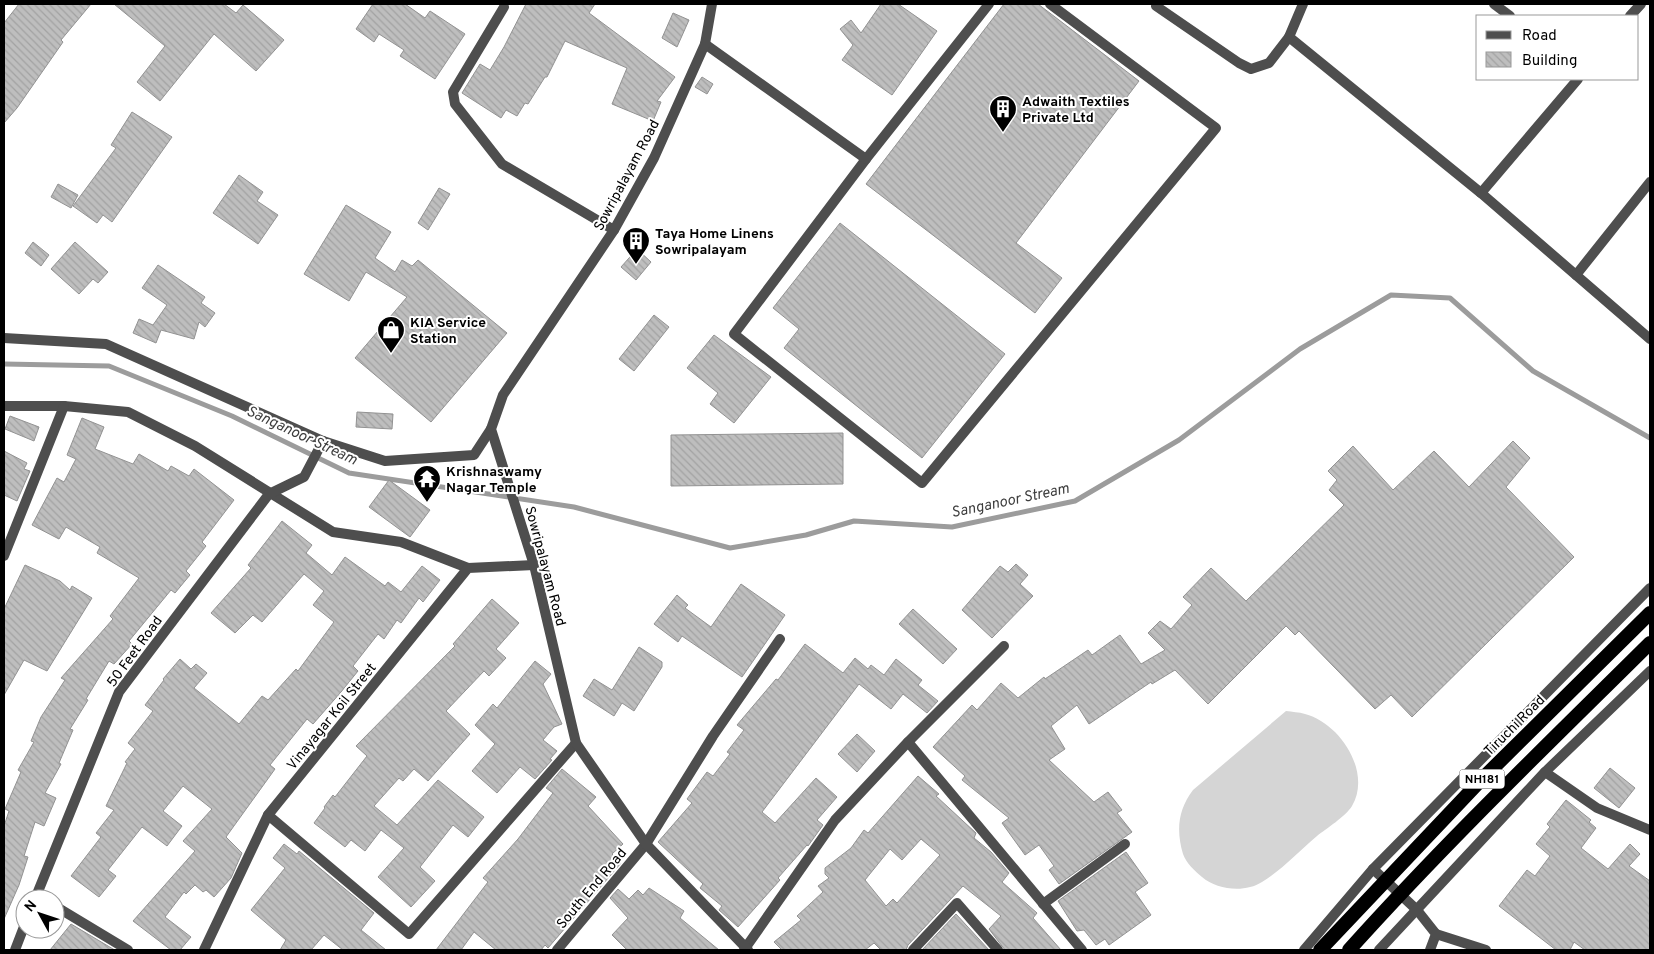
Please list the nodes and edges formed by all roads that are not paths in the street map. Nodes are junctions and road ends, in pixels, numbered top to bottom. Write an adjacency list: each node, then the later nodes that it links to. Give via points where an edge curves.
1 (712, 4): 12 (street, Sowripalayam Road)
2 (989, 4): 14 (street)
3 (1050, 4): 14 (street, via 1216,128 922,483 734,334)
4 (1303, 4): 11 (street)
5 (1494, 4): 9 (street)
6 (1641, 4): 10 (street)
7 (1156, 6): 11 (street, via 1251,69 1269,63)
8 (504, 7): 17 (street, via 453,92 455,104 502,164)
9 (1509, 15)
10 (1631, 15)
11 (1289, 37): 16 (street)
12 (704, 44): 14 (street); 17 (street, Sowripalayam Road, via 654,158)
13 (1577, 80): 16 (street)
14 (866, 158)
15 (1650, 182): 18 (street)
16 (1481, 193): 18 (street)
17 (614, 230): 23 (street, Sowripalayam Road, via 503,395)
18 (1576, 275): 20 (street)
19 (4, 338): 24 (street, via 106,344)
20 (1650, 339)
21 (4, 406): 22 (street)
22 (64, 406): 25 (street, via 128,412 195,446); 26 (street)
23 (491, 428): 24 (street, via 474,455 385,460); 27 (street, Sowripalayam Road)
24 (323, 441): 25 (street, via 304,477)
25 (269, 494): 28 (street, via 333,532 401,542); 43 (street, 50 Feet Road, via 119,692)
26 (4, 556)
27 (534, 565): 28 (street); 36 (street, Sowripalayam Road)
28 (468, 568): 38 (street, Vinayagar Koil Street)
29 (1650, 588): 42 (street)
30 (1650, 613): 56 (highway, Tiruchi Road / NH181, via 1481,780)
31 (780, 638): 40 (street, South End Road, via 713,736)
32 (1650, 642): 57 (highway, NH181, via 1485,807)
33 (1004, 646): 35 (street)
34 (1650, 671): 37 (street)
35 (908, 742): 44 (street); 48 (street, via 835,820)
36 (576, 744): 38 (street, via 410,934); 40 (street, Sowripalayam Road)
37 (1546, 772): 39 (street, via 1597,808); 45 (street)
38 (268, 815): 50 (street, Vinayagar Koil Street)
39 (1650, 830)
40 (646, 844): 48 (street, Sowripalayam Road); 51 (street, South End Road)
41 (1126, 844): 44 (street)
42 (1373, 869): 45 (street); 55 (street)
43 (42, 889)
44 (1043, 904): 54 (street)
45 (1417, 910): 47 (street); 58 (street)
46 (65, 912): 49 (street)
47 (1436, 934): 59 (street); 60 (street)
48 (746, 949)
49 (128, 950)
50 (204, 950)
51 (557, 950)
52 (913, 950): 53 (street, via 958,903)
53 (998, 950)
54 (1082, 950)
55 (1304, 950)
56 (1320, 950)
57 (1349, 950)
58 (1379, 950)
59 (1430, 950)
60 (1486, 950)

